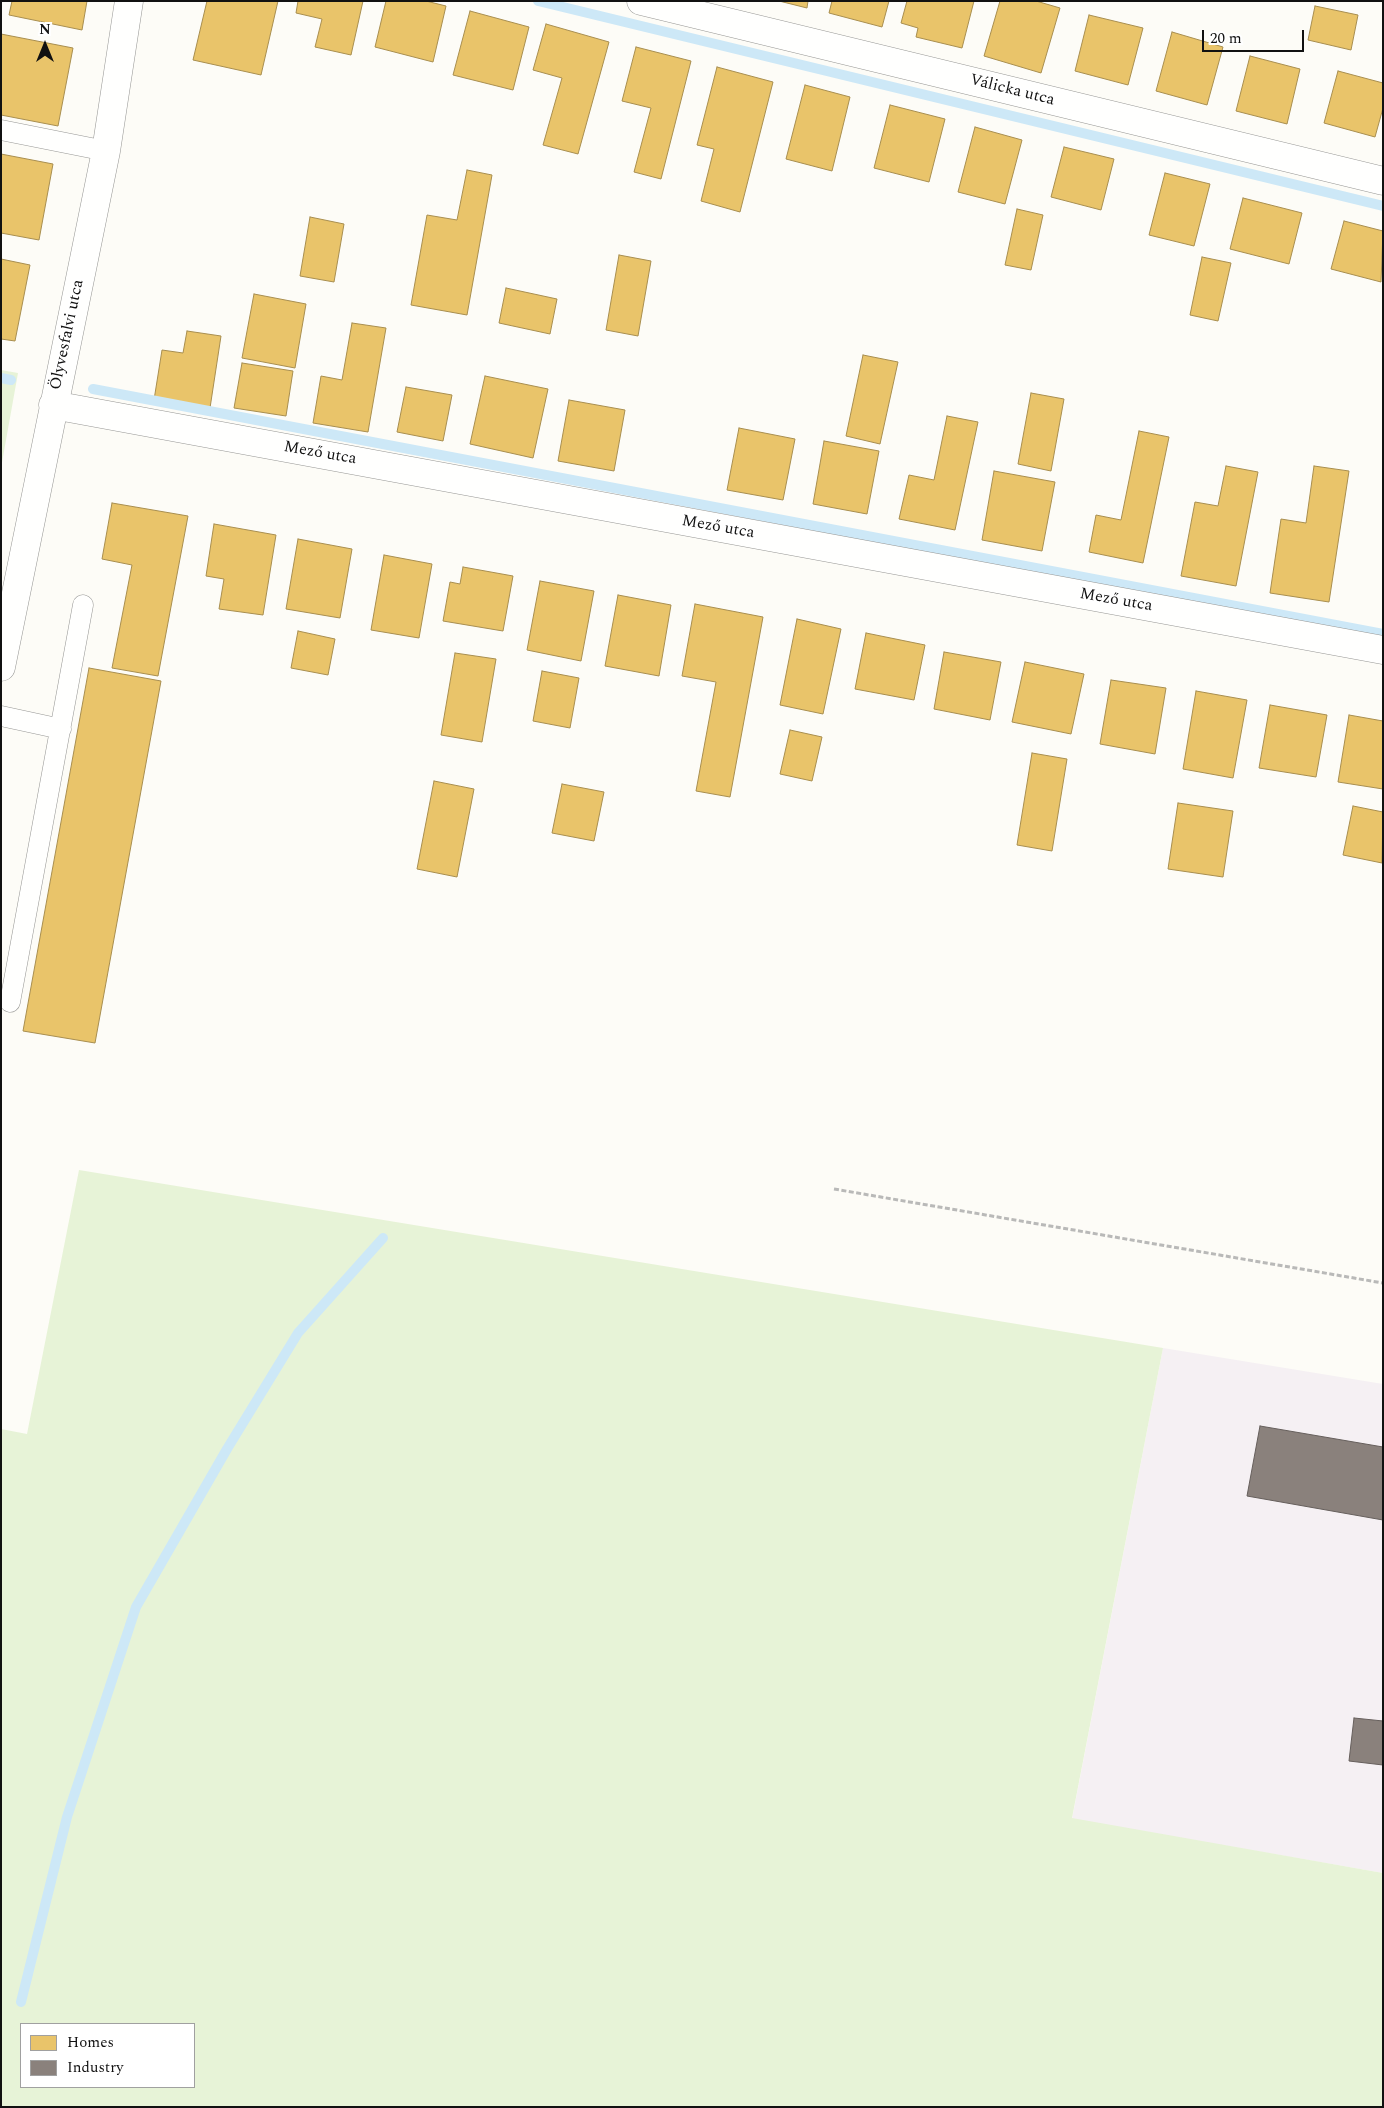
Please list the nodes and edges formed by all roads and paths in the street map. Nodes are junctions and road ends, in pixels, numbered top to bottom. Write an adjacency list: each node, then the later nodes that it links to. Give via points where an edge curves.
1 (129, 1): 4 (street, Ölyvesfalvi utca)
2 (641, 1): 5 (street, Válicka utca)
3 (1, 130): 4 (lane)
4 (106, 152): 6 (street, Ölyvesfalvi utca)
5 (1383, 181)
6 (53, 405): 8 (street, Mező utca); 9 (street, Ölyvesfalvi utca)
7 (83, 605): 11 (lane)
8 (1383, 650)
9 (1, 667)
10 (1, 716): 11 (lane)
11 (61, 729): 12 (lane)
12 (10, 1002)
13 (834, 1189): 14 (path)
14 (1383, 1283)

